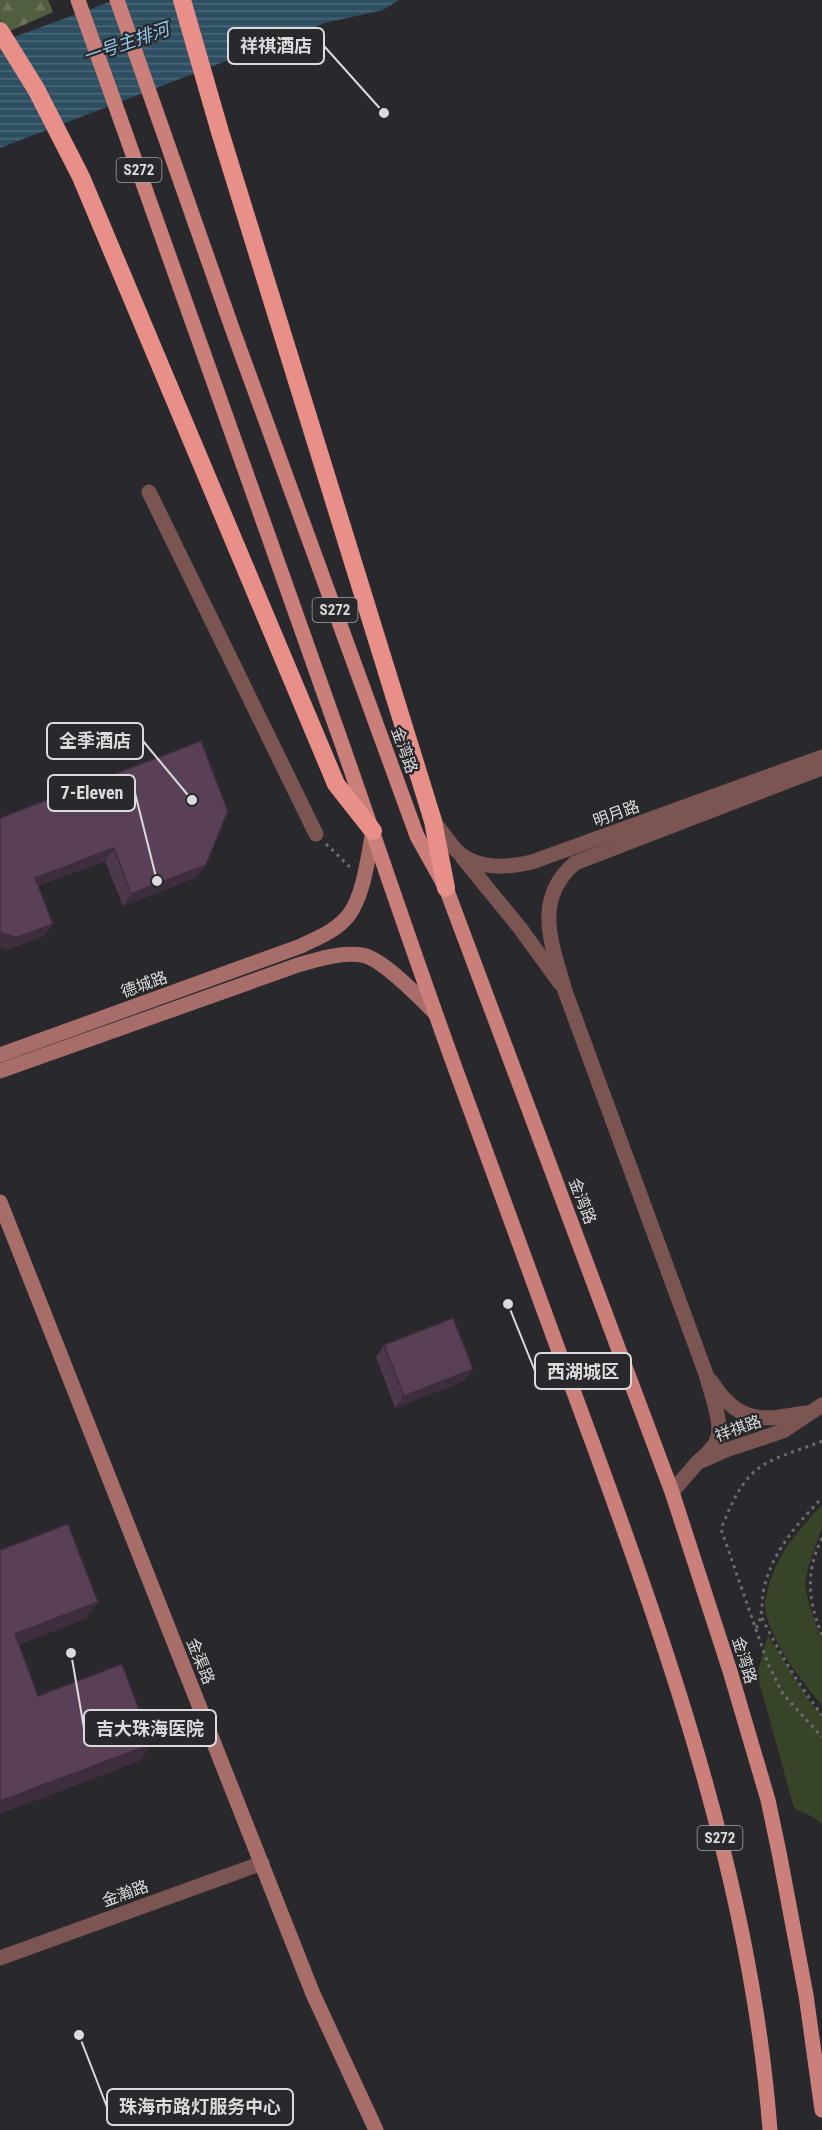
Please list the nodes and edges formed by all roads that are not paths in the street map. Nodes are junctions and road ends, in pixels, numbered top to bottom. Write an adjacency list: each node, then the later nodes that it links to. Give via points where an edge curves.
1 (78, 0): 9 (main road, S272)
2 (117, 0): 12 (main road, 金湾路 / S272, via 417,837)
3 (182, 0): 8 (highway)
4 (0, 31): 9 (highway, via 36,89 81,177 336,784)
5 (149, 492): 10 (street)
6 (822, 757): 11 (street, 明月路, via 532,862 496,867)
7 (822, 768): 13 (street, 明月路, via 591,856 563,874 553,891 548,912 549,932)
8 (433, 821): 11 (street, 明月路); 12 (highway)
9 (373, 831): 14 (main road, S272); 15 (street, 德城路, via 363,880 348,916 331,931 301,946)
10 (316, 834)
11 (458, 852): 13 (street)
12 (446, 888): 21 (main road, 金湾路 / S272)
13 (565, 990): 18 (street)
14 (434, 1012): 16 (street, 德城路, via 394,973 364,955 331,956 298,964); 26 (main road, S272, via 681,1695 720,1834 749,1969)
15 (0, 1055)
16 (0, 1071)
17 (0, 1202): 22 (street, 金渠路)
18 (706, 1374): 19 (street, via 733,1408 751,1416 771,1419); 20 (street, via 719,1435)
19 (818, 1409): 20 (street, 祥祺路, via 783,1431)
20 (697, 1463): 21 (street, 祥祺路)
21 (672, 1492): 24 (main road, 金湾路 / S272, via 768,1800 806,1995)
22 (262, 1863): 23 (street, 金瀚路); 25 (street, 金渠路, via 313,1994)
23 (0, 1958)
24 (822, 2110)
25 (376, 2130)
26 (770, 2130)

